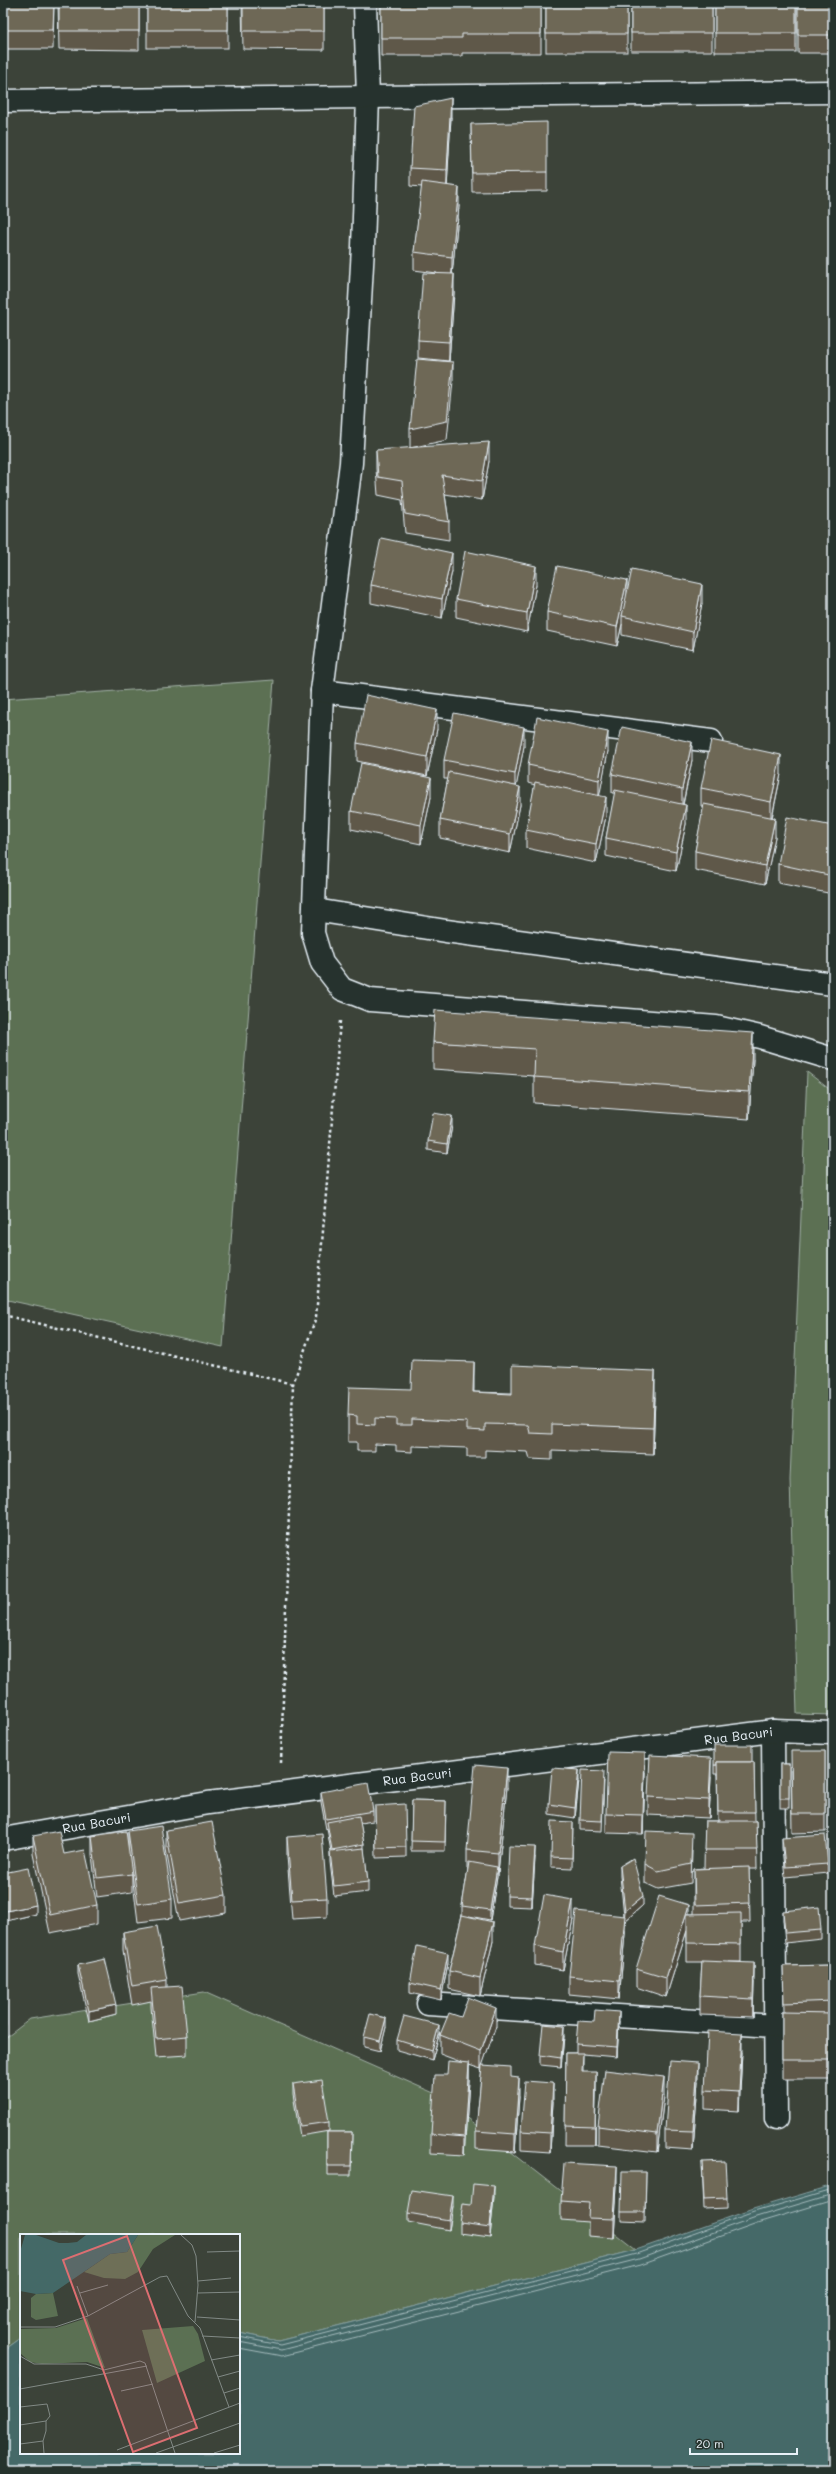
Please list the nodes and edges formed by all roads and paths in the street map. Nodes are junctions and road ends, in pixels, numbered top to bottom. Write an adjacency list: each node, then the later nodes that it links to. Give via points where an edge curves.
1 (365, 3): 3 (street)
2 (833, 92): 3 (street)
3 (368, 97): 4 (street); 5 (street, via 351,463)
4 (3, 101)
5 (322, 691): 6 (street); 7 (street)
6 (711, 741)
7 (315, 910): 8 (street, via 446,931); 9 (street, via 313,933 322,963)
8 (833, 984)
9 (342, 989): 10 (street, via 370,1000 716,1027); 12 (path, via 316,1317)
10 (833, 1059)
11 (3, 1316): 12 (path)
12 (293, 1384): 15 (path)
13 (773, 1731): 14 (street, Rua Bacuri); 15 (street, Rua Bacuri); 18 (street)
14 (833, 1733)
15 (280, 1794): 16 (street, Rua Bacuri, via 208,1803)
16 (3, 1838)
17 (428, 2004): 18 (street)
18 (775, 2026): 19 (street)
19 (776, 2119)

